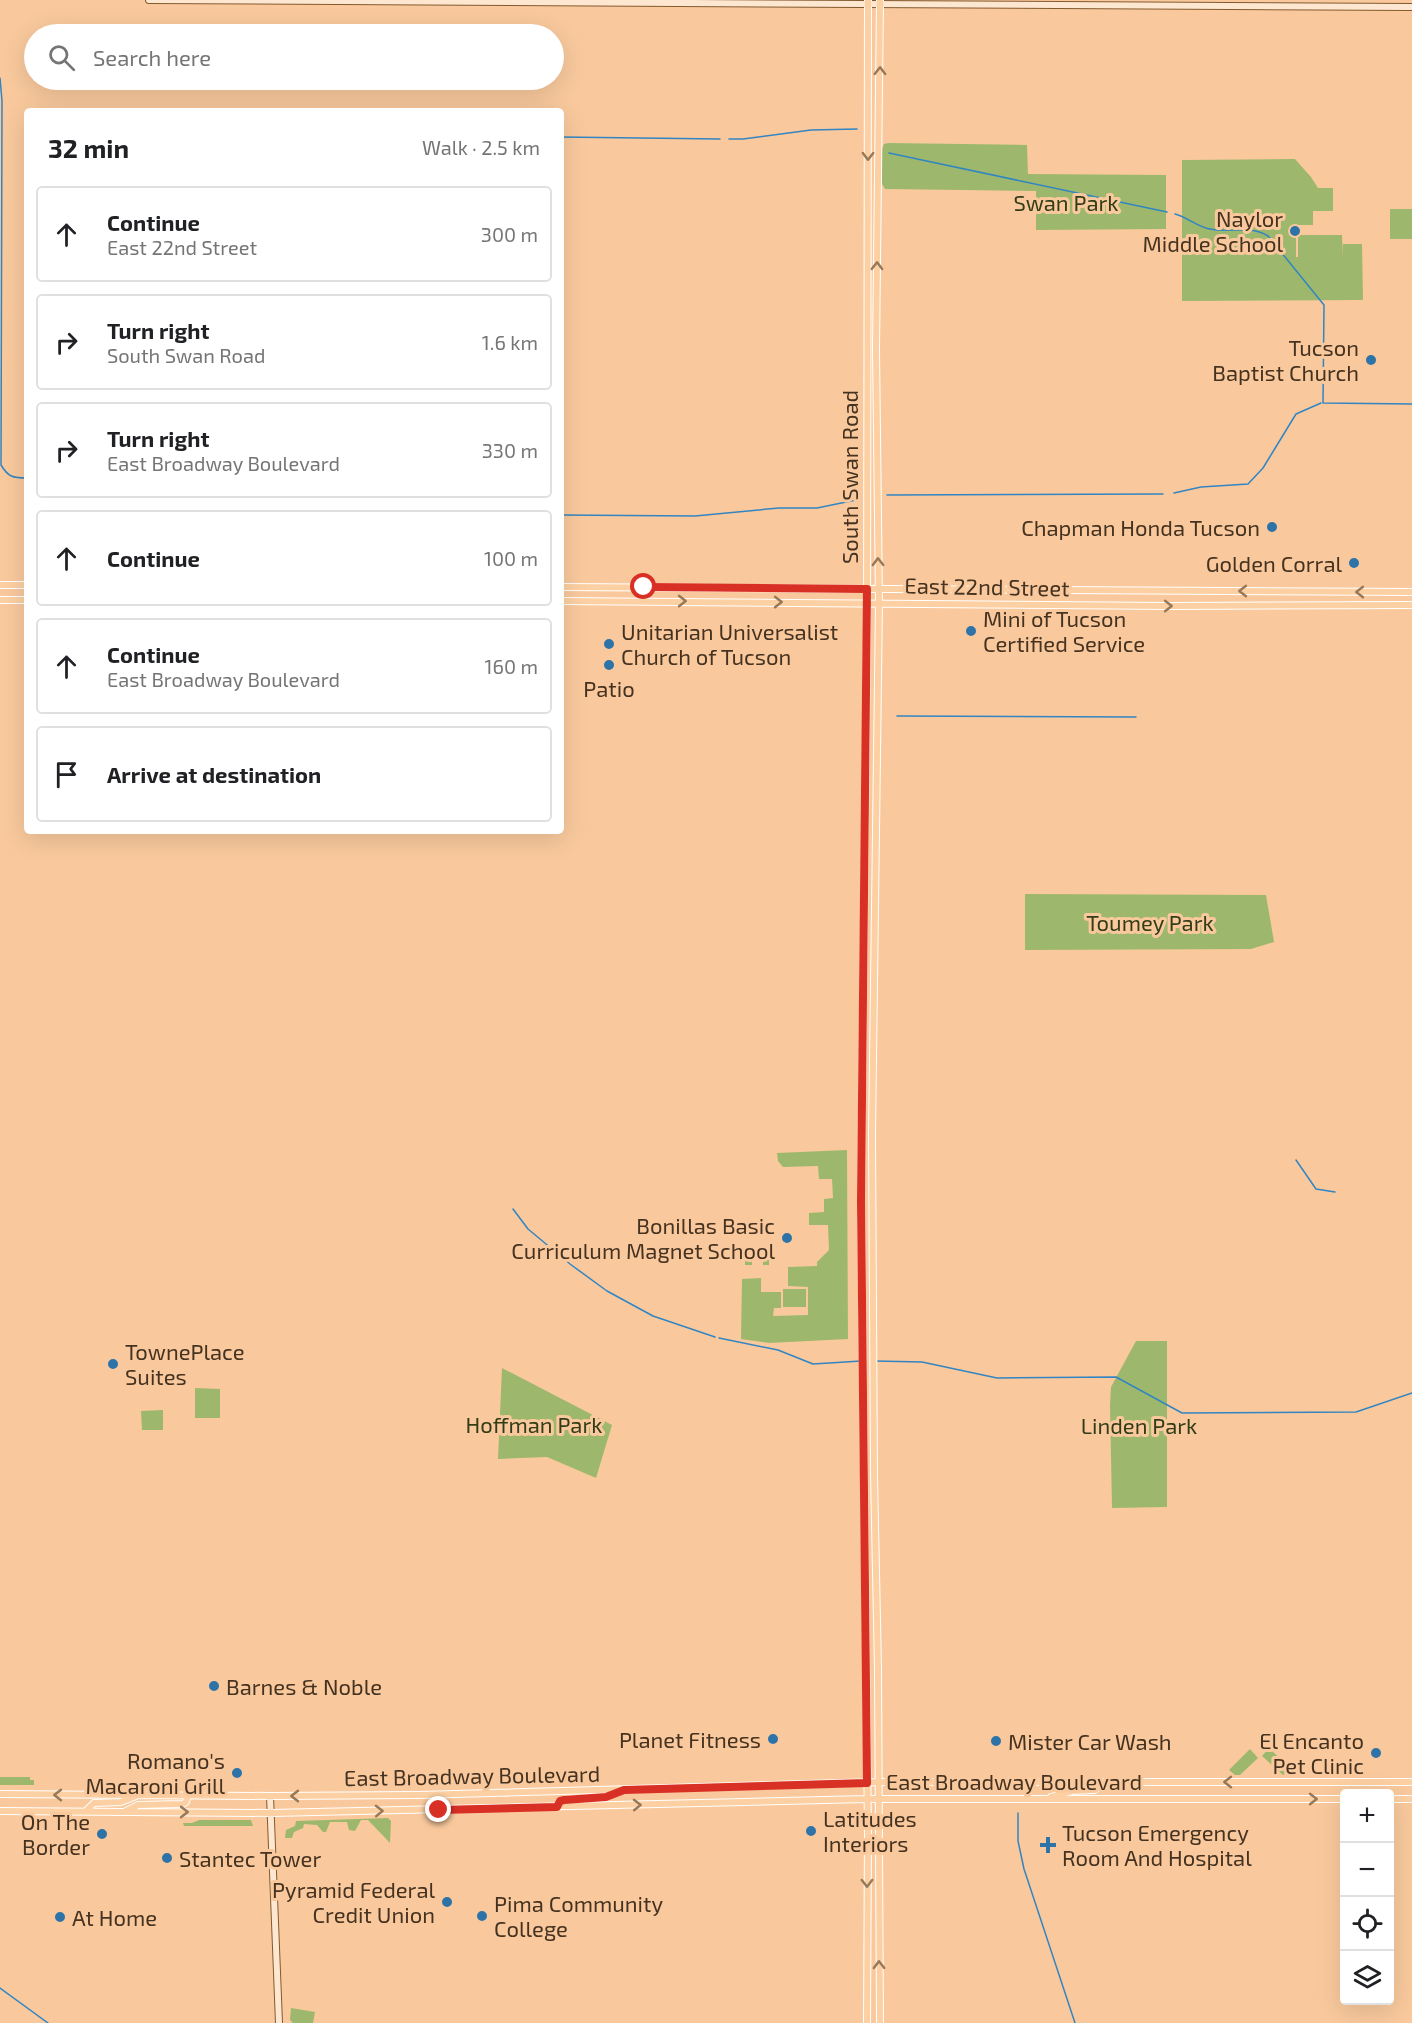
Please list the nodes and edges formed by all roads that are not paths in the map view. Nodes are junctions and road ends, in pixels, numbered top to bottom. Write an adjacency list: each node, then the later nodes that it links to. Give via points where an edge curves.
1 (149, 0): 2 (street)
2 (868, 2): 3 (street); 9 (main road, South Swan Road, one-way to 9)
3 (880, 2): 4 (street); 10 (main road, South Swan Road, one-way to 3, via 876,350)
4 (1412, 7)
5 (0, 585): 6 (main road)
6 (24, 585)
7 (564, 587): 8 (main road, East 22nd Street)
8 (591, 587): 9 (main road, East 22nd Street); 15 (main road)
9 (867, 589): 10 (main road, East 22nd Street); 16 (main road, South Swan Road)
10 (879, 589): 11 (main road, East 22nd Street, one-way to 10); 17 (main road, South Swan Road)
11 (1412, 592)
12 (0, 600): 13 (main road)
13 (24, 600)
14 (564, 601): 15 (main road, East 22nd Street)
15 (590, 601): 16 (main road, East 22nd Street, one-way to 16)
16 (867, 602): 17 (main road, East 22nd Street); 22 (main road, South Swan Road, via 861,1201)
17 (879, 602): 18 (main road, East 22nd Street, one-way to 18); 19 (main road, South Swan Road, via 872,1136)
18 (1412, 605)
19 (878, 1782): 20 (main road, East Broadway Boulevard); 22 (main road, East Broadway Boulevard); 29 (main road, South Swan Road)
20 (1100, 1782): 21 (main road, East Broadway Boulevard, one-way to 20); 30 (main road, via 1094,1790)
21 (1412, 1782)
22 (867, 1783): 23 (main road, East Broadway Boulevard); 28 (main road, South Swan Road)
23 (624, 1790): 27 (main road, East Broadway Boulevard, one-way to 27); 34 (main road, via 606,1797 560,1801)
24 (0, 1794): 25 (main road, East Broadway Boulevard, one-way to 24)
25 (140, 1795): 26 (main road, East Broadway Boulevard); 36 (main road, via 121,1802 94,1803)
26 (188, 1796): 27 (main road, East Broadway Boulevard); 37 (main road, via 183,1804 138,1805)
27 (270, 1796): 38 (street)
28 (867, 1799): 29 (main road, East Broadway Boulevard); 34 (main road, East Broadway Boulevard, one-way to 28); 40 (main road, South Swan Road, one-way to 40)
29 (878, 1799): 30 (main road, East Broadway Boulevard); 41 (main road, South Swan Road, one-way to 29)
30 (1041, 1799): 31 (main road, East Broadway Boulevard, one-way to 31)
31 (1340, 1799)
32 (1394, 1799): 33 (main road)
33 (1412, 1799)
34 (557, 1807): 38 (main road, East Broadway Boulevard, one-way to 34)
35 (0, 1811): 36 (main road, East Broadway Boulevard)
36 (86, 1811): 37 (main road, East Broadway Boulevard)
37 (126, 1812): 38 (main road, East Broadway Boulevard, one-way to 38)
38 (272, 1813): 39 (street)
39 (279, 2023)
40 (867, 2023)
41 (880, 2023)

